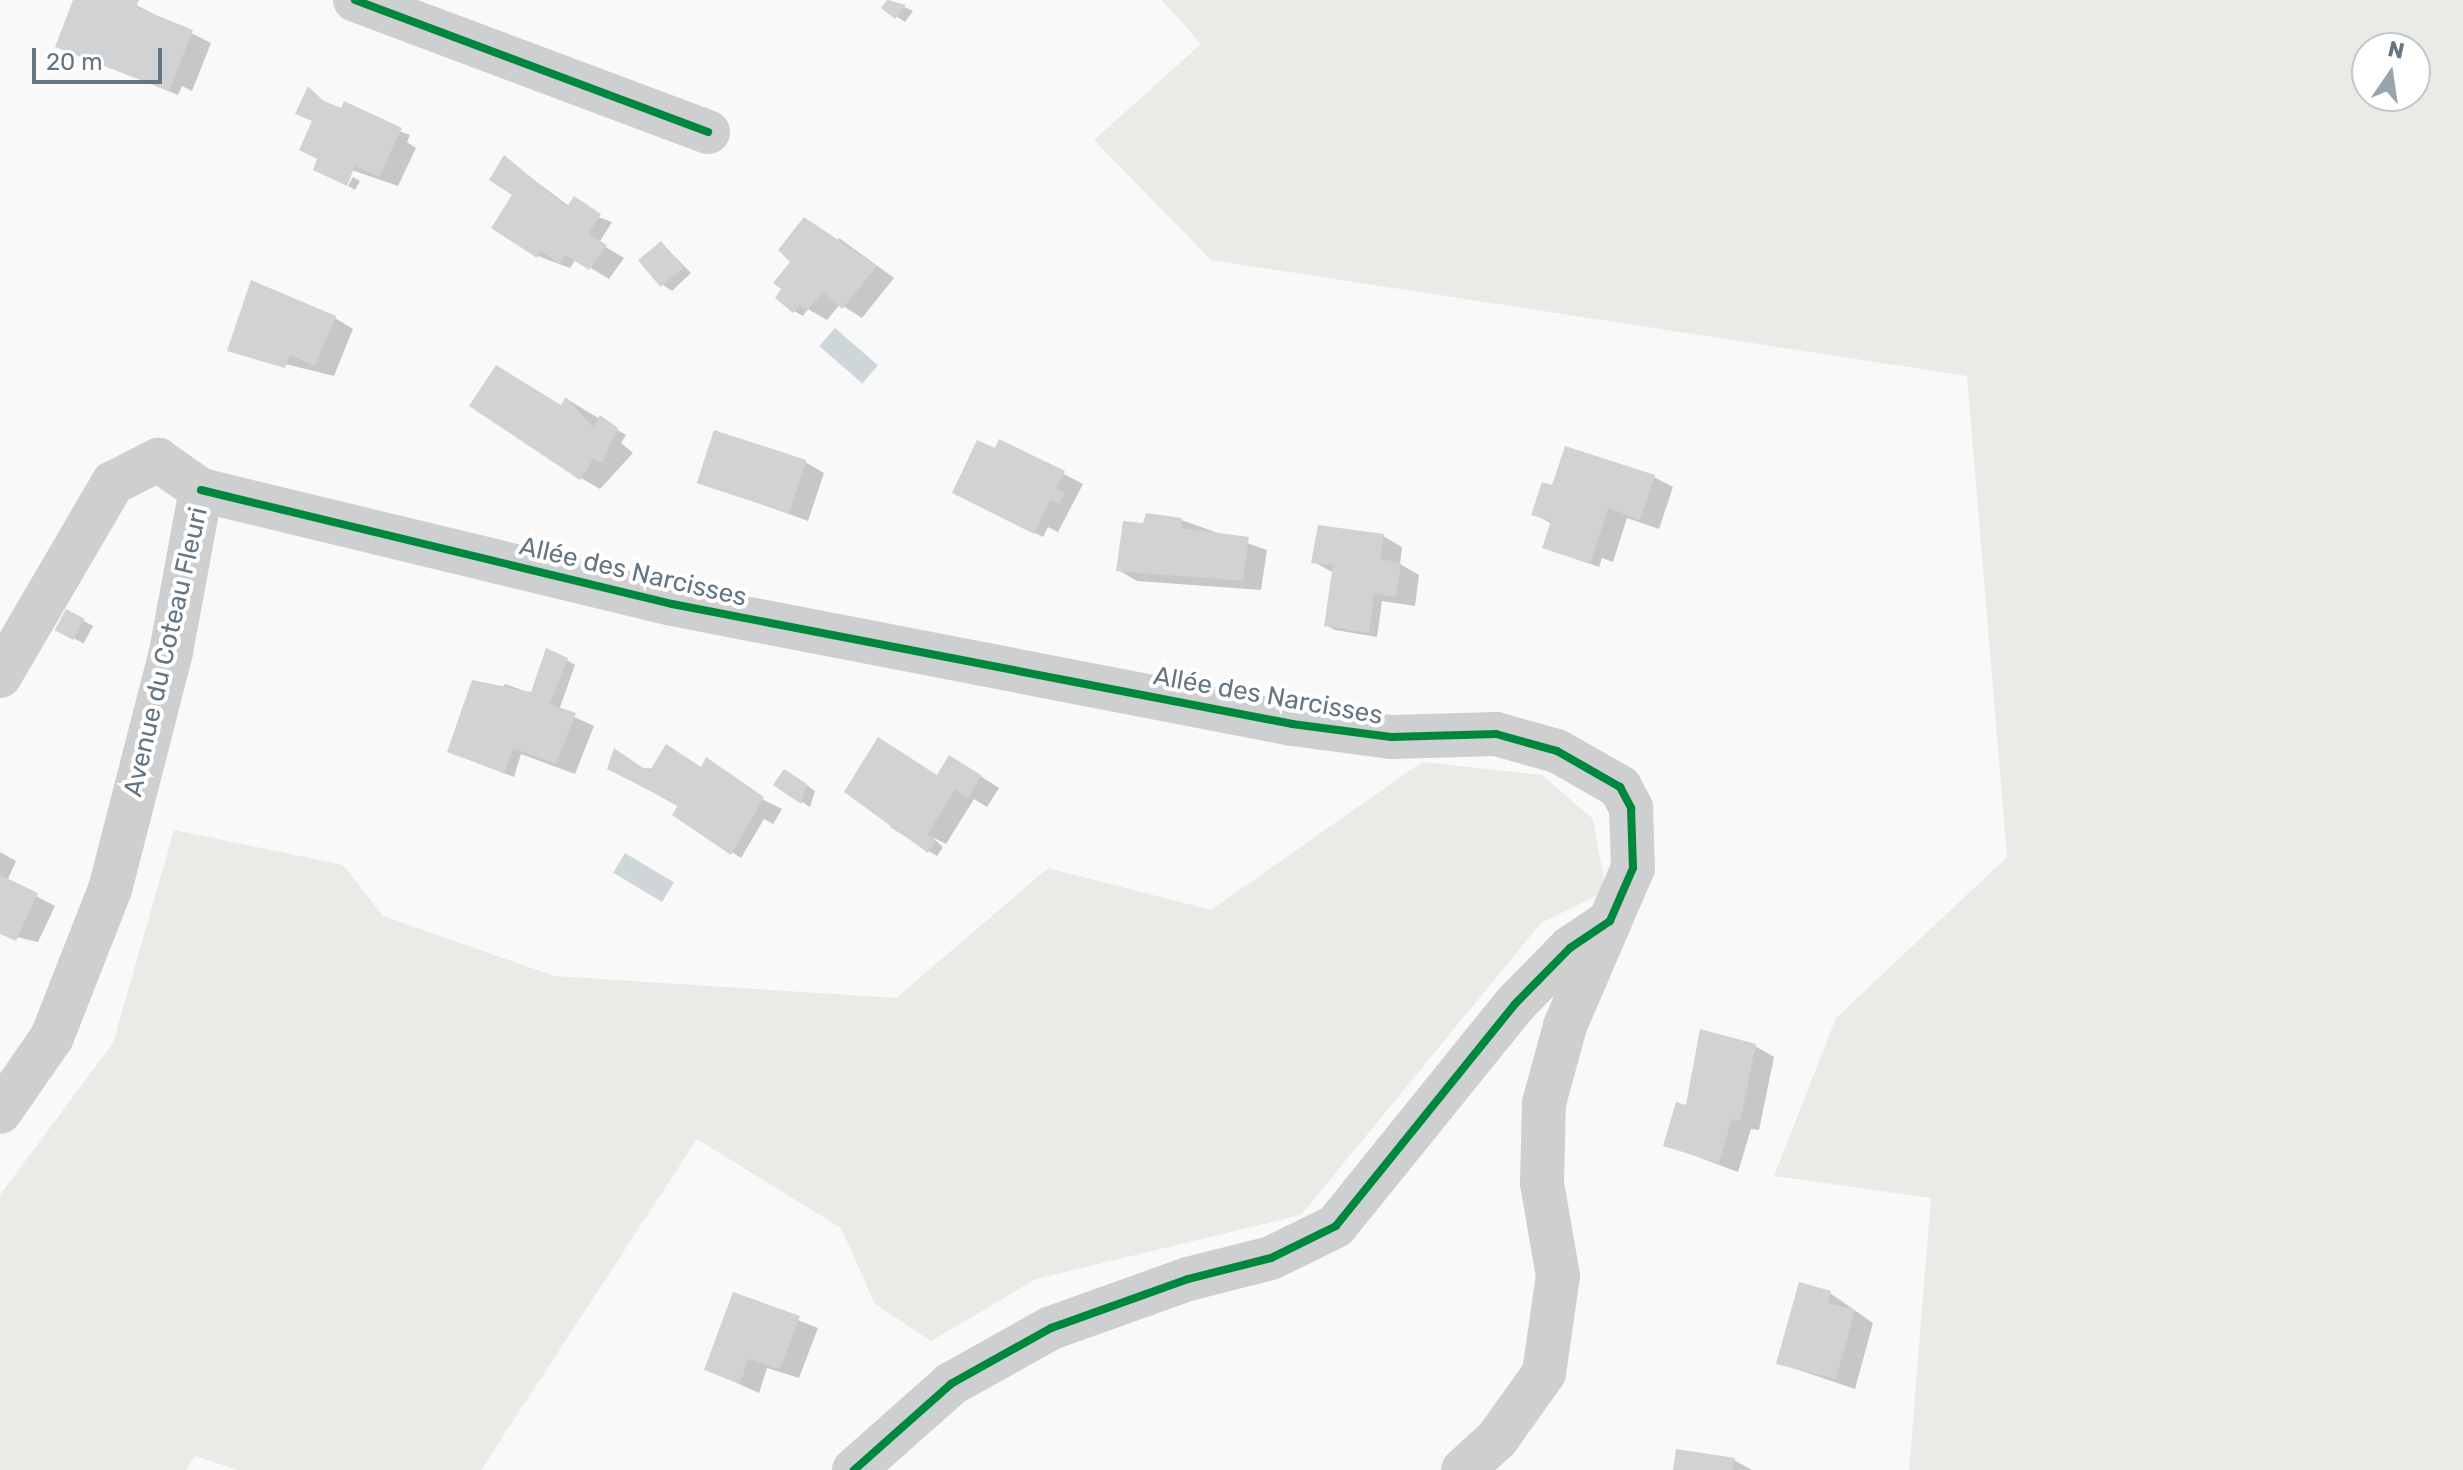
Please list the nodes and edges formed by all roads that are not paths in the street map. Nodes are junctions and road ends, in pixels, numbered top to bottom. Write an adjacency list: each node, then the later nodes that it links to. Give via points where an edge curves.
1 (355, 0): 2 (street)
2 (708, 132)
3 (201, 490): 4 (street, Avenue du Coteau Fleuri, via 158,460 113,483); 5 (street, Allée des Narcisses, via 672,604 1292,724 1391,737 1496,734 1557,751 1620,787 1631,808 1633,868); 6 (street, Avenue du Coteau Fleuri, via 171,652 110,889 52,1037)
4 (0, 676)
5 (1610, 921): 7 (street, via 1570,948 1515,1004 1336,1226 1271,1258 1188,1279 1051,1328 951,1384); 8 (street, Allée des Narcisses, via 1565,1026 1544,1103 1542,1183 1558,1276 1544,1373 1497,1439)
6 (0, 1112)
7 (854, 1470)
8 (1463, 1470)

